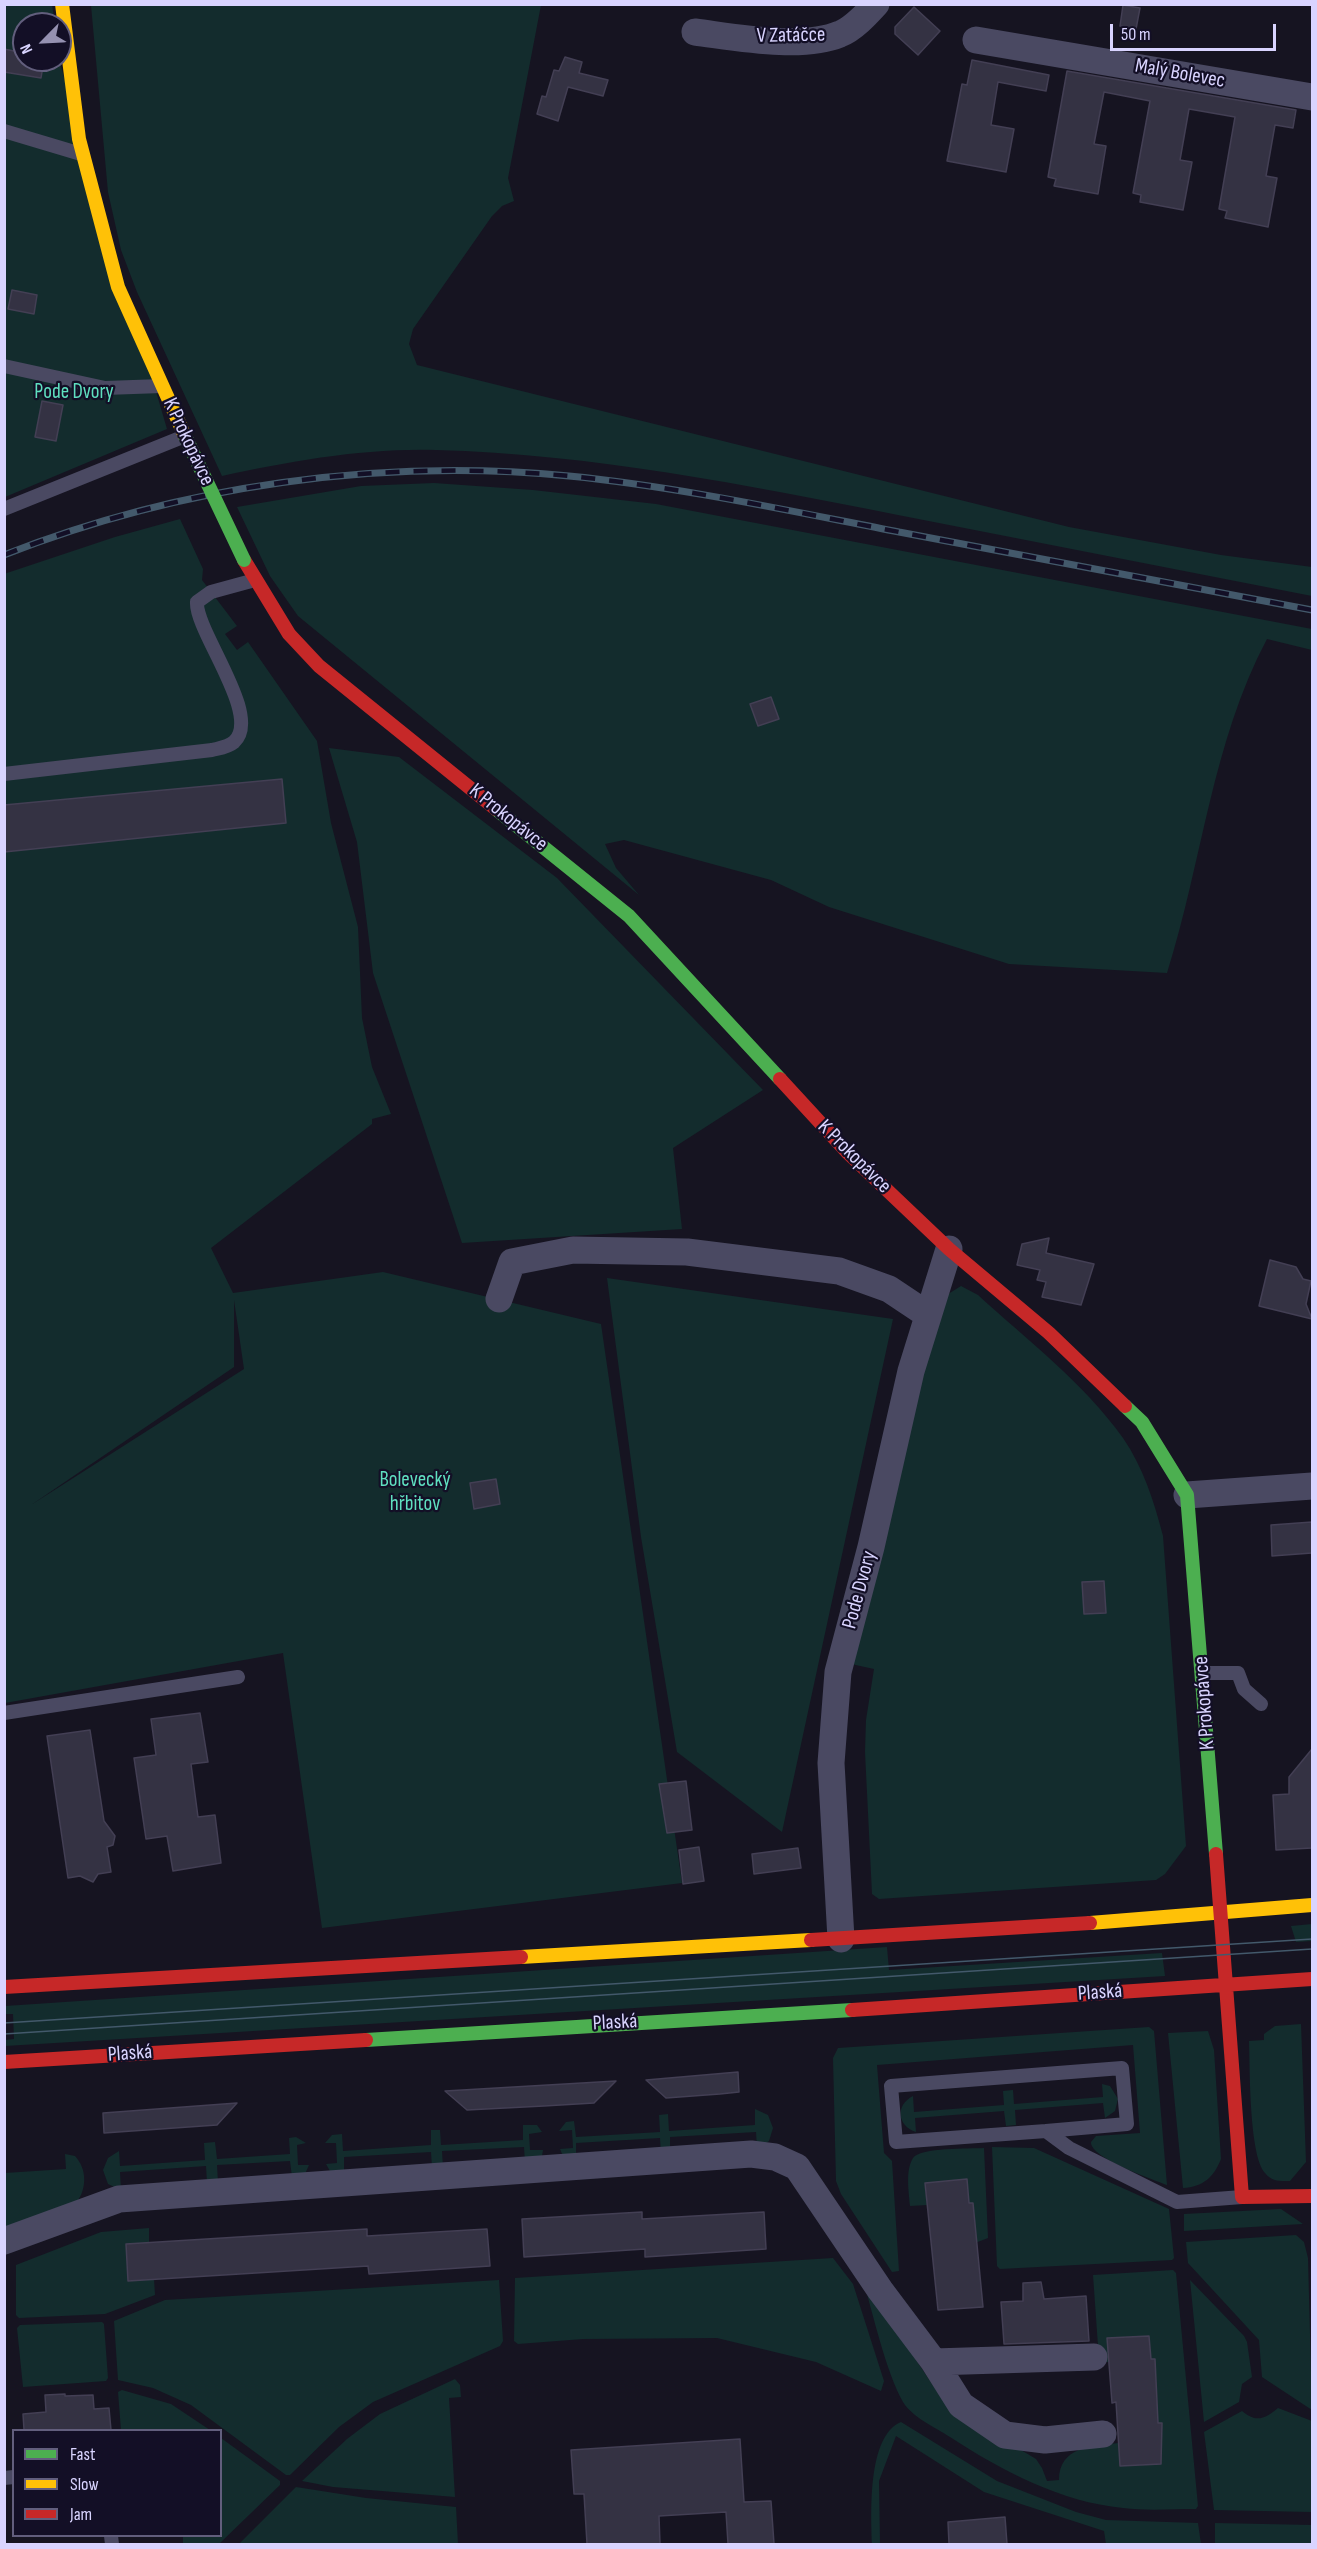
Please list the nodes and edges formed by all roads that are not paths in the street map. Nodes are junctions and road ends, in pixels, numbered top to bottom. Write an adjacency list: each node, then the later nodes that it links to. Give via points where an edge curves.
1 (62, 4): 7 (street, K Prokopávce)
2 (876, 4): 3 (street, V Zatáčce, via 841,34 823,39 791,41)
3 (695, 32)
4 (976, 40): 5 (street, Malý Bolevec)
5 (1312, 97)
6 (4, 131): 7 (lane)
7 (83, 155): 9 (street, K Prokopávce, via 118,287)
8 (4, 366): 9 (lane, via 105,388)
9 (163, 386): 10 (street, K Prokopávce)
10 (180, 438): 11 (lane); 12 (street, K Prokopávce, bridge)
11 (4, 509)
12 (255, 580): 13 (lane, via 211,592 197,602 231,680 240,718 235,741 212,750); 14 (street, K Prokopávce, via 289,634 319,666 628,916 848,1153)
13 (4, 774)
14 (949, 1249): 16 (street, Pode Dvory); 18 (street, K Prokopávce, via 1048,1333 1142,1422)
15 (499, 1299): 16 (street, via 512,1262 573,1250 687,1252 839,1271 889,1289)
16 (928, 1315): 25 (street, Pode Dvory, via 838,1672 831,1763)
17 (1312, 1486): 18 (street)
18 (1187, 1495): 19 (street, K Prokopávce)
19 (1203, 1673): 21 (lane, via 1238,1673 1244,1689); 24 (street, K Prokopávce)
20 (238, 1677): 22 (lane)
21 (1261, 1704)
22 (4, 1713)
23 (1312, 1905): 24 (street)
24 (1222, 1912): 25 (street); 27 (street)
25 (842, 1939): 28 (street)
26 (1312, 1979): 27 (street, Plaská)
27 (1226, 1983): 29 (street, Plaská, via 855,2010); 32 (street)
28 (4, 1987)
29 (4, 2062)
30 (1046, 2131): 30 (lane, via 896,2142 891,2086 1122,2068 1127,2124); 32 (lane, via 1069,2148 1177,2202)
31 (1312, 2196): 32 (street)
32 (1242, 2197)
33 (4, 2241): 35 (street, via 119,2199 728,2156 775,2157 797,2167)
34 (1094, 2357): 35 (street)
35 (934, 2362): 36 (street, via 961,2405 1005,2435 1045,2440)
36 (1103, 2434)

